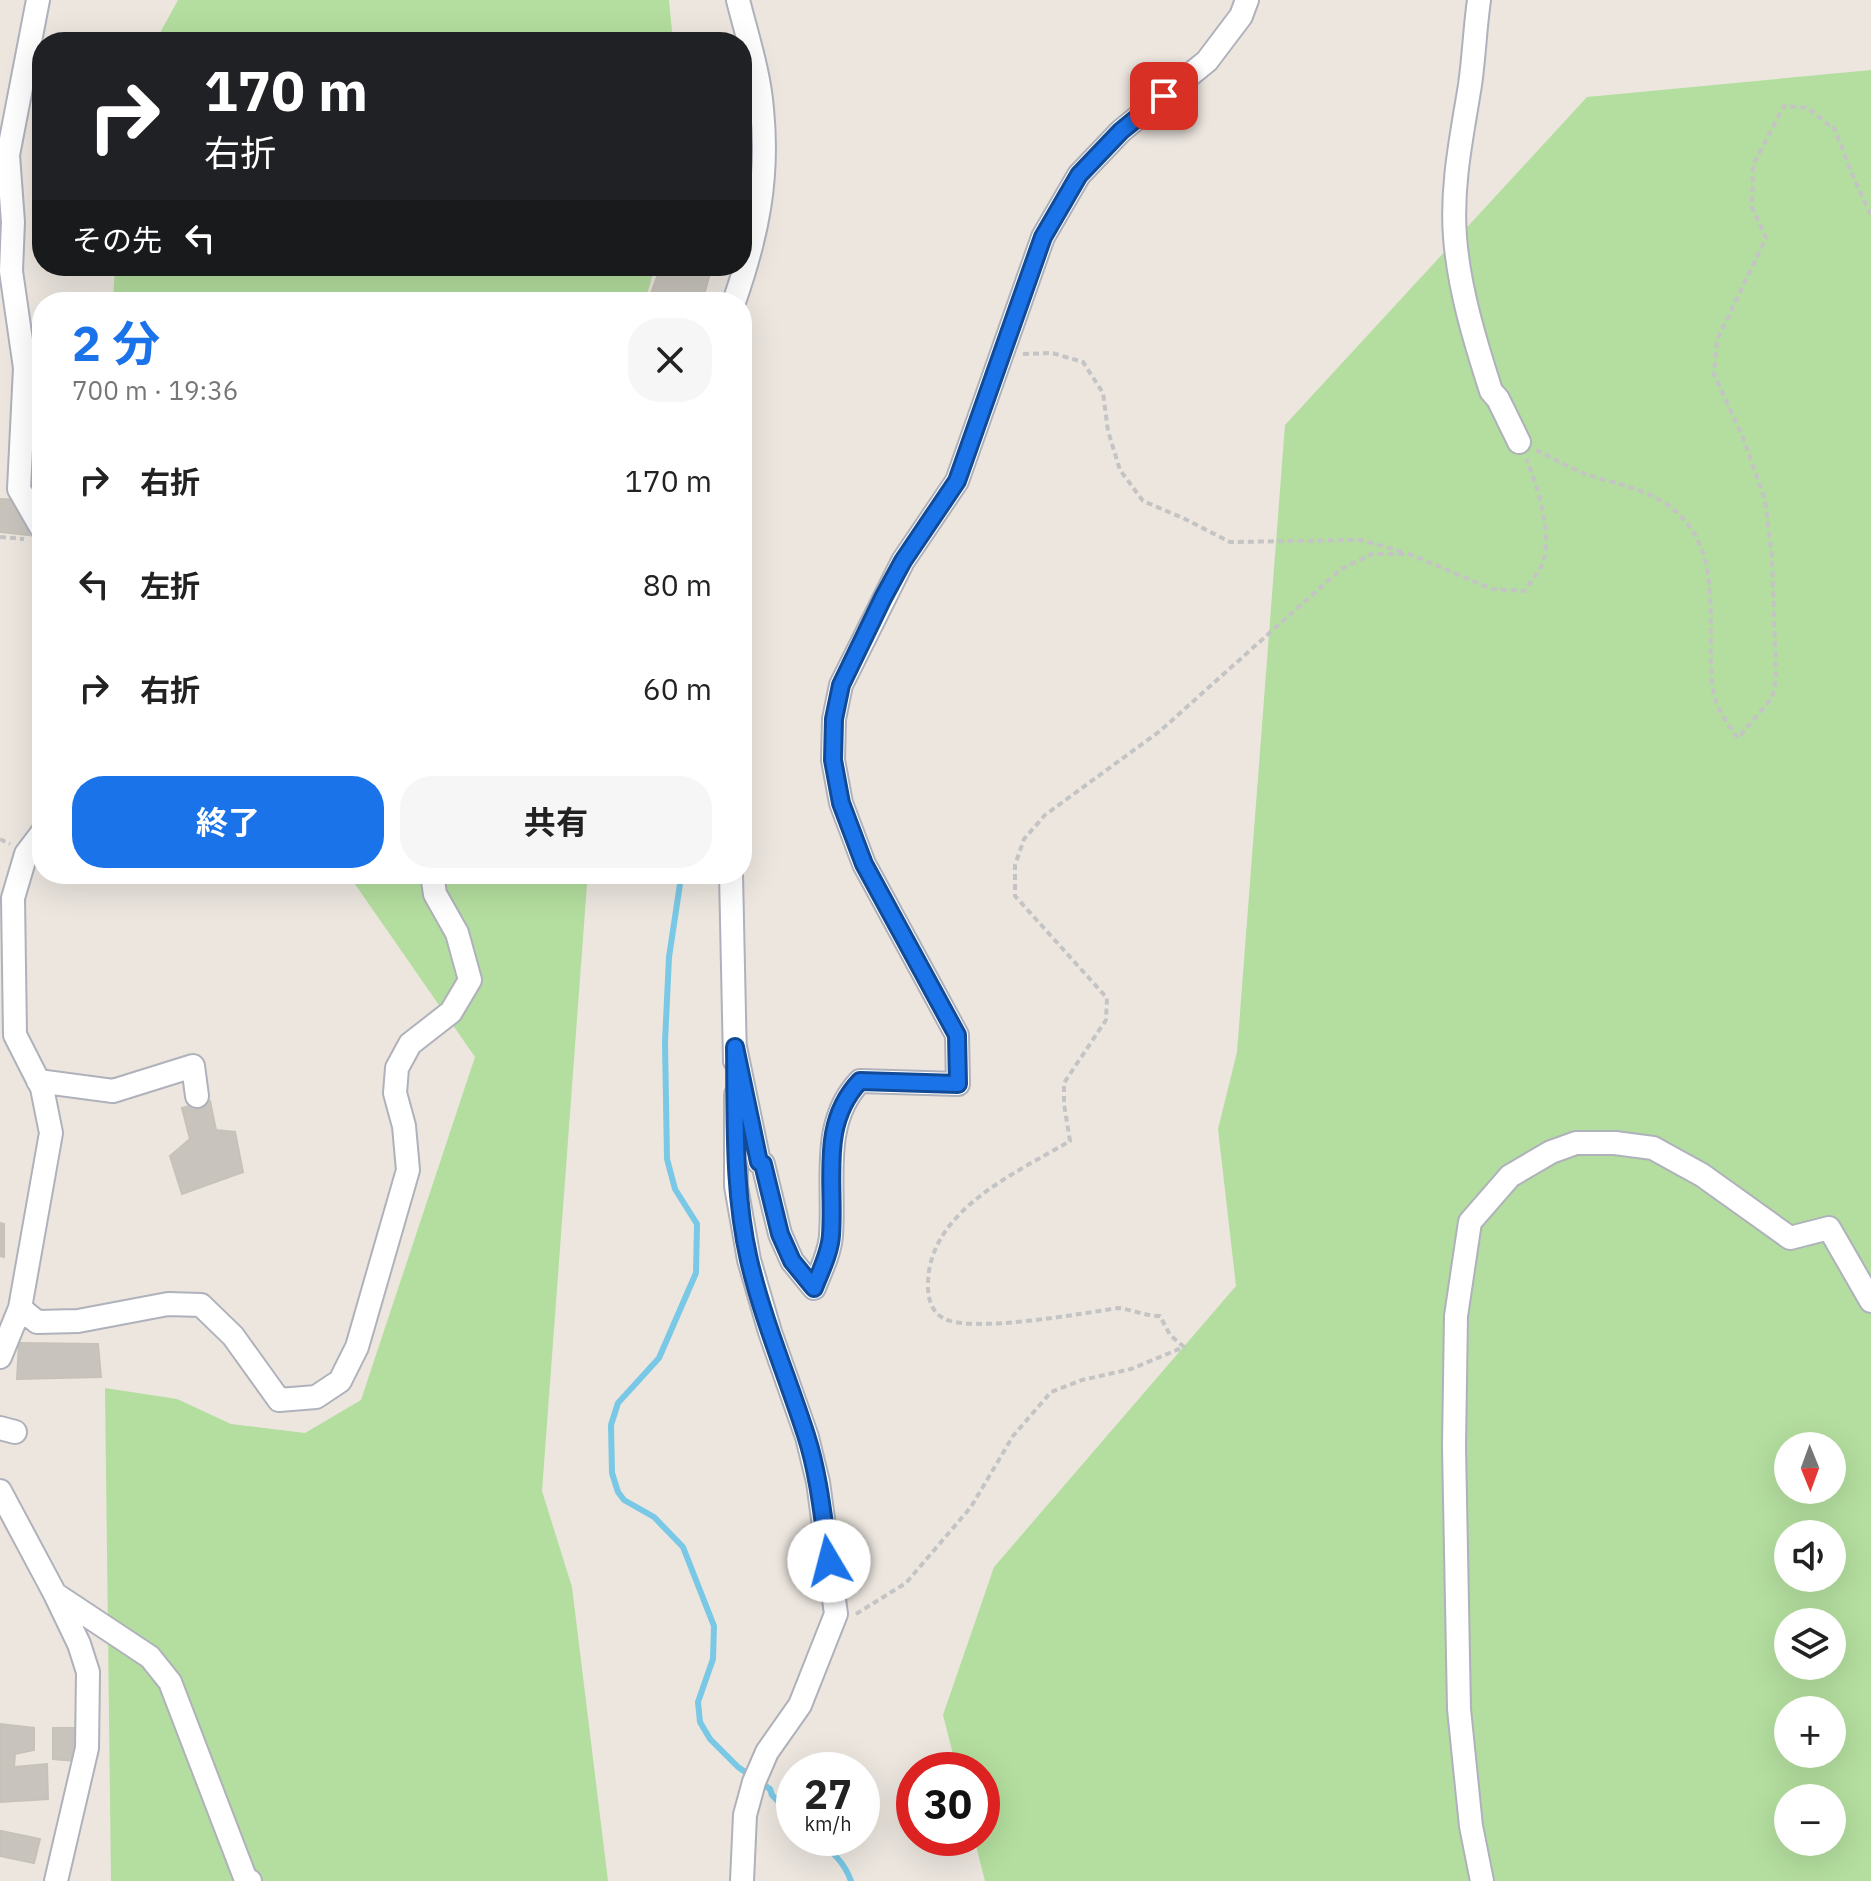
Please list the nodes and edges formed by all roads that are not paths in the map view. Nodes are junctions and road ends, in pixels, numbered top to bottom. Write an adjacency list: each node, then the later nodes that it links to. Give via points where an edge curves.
1 (38, 0): 9 (street, via 8,155 11,271 25,368 19,489)
2 (1247, 0): 13 (street, via 1207,61 1121,131 1079,175 1043,237 957,481 903,561 841,685 833,760 841,803 864,864 957,1035 958,1084 860,1081 848,1094 833,1127 831,1239 814,1288 792,1261 780,1234)
3 (1479, 0): 8 (street, via 1455,174 1455,237 1470,323 1491,391)
4 (744, 3): 5 (street)
5 (749, 32)
6 (752, 50): 7 (street, via 762,108 764,187)
7 (752, 251)
8 (1519, 442)
9 (32, 512)
10 (32, 846): 14 (street, via 13,898 15,1035)
11 (434, 884): 17 (street, via 457,933 470,980 451,1012 410,1044 397,1068 395,1093 408,1170 357,1347 340,1381 316,1397 279,1400 233,1336 201,1305 168,1304 78,1321 37,1322)
12 (731, 884): 13 (street)
13 (735, 1047): 23 (street, via 736,1186 749,1260 807,1437 836,1614 800,1705 767,1752 754,1782 745,1815)
14 (38, 1081): 15 (street, via 113,1091 193,1066); 17 (street, via 51,1133)
15 (197, 1096)
16 (1871, 1301): 24 (street, via 1829,1228 1790,1238 1702,1175 1653,1148 1576,1143 1551,1152 1510,1176 1470,1222 1456,1316 1454,1446 1459,1709)
17 (20, 1308): 18 (street)
18 (0, 1357)
19 (0, 1491): 20 (street)
20 (55, 1594): 21 (street, via 88,1672 87,1748); 22 (street, via 150,1657 170,1682)
21 (56, 1881)
22 (250, 1881)
23 (742, 1881)
24 (1482, 1881)

